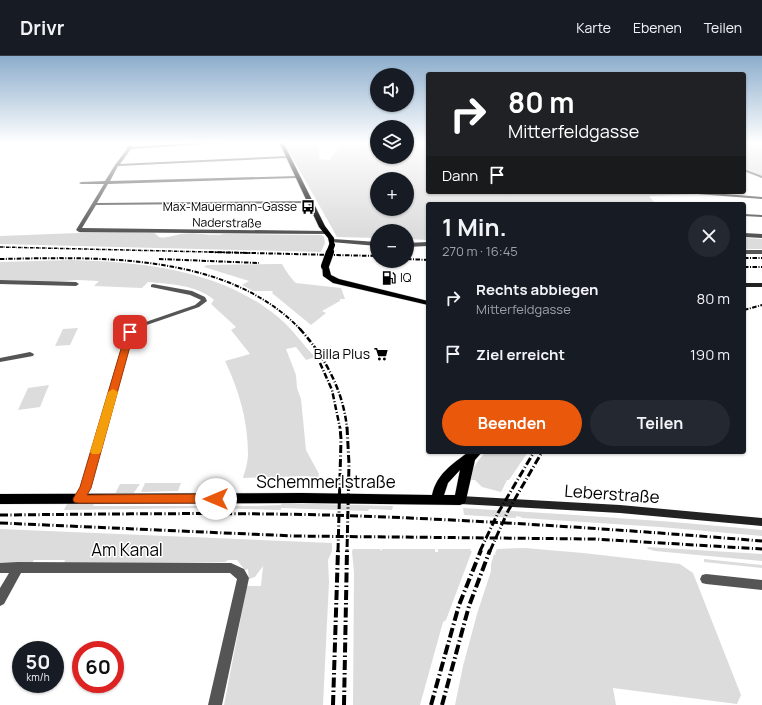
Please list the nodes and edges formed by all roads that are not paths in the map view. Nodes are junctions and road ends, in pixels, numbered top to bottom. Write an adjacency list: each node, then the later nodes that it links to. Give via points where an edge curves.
1 (113, 172): 6 (street)
2 (295, 172): 5 (main road)
3 (751, 172): 4 (street)
4 (762, 176)
5 (297, 177): 6 (street); 10 (main road)
6 (107, 182): 7 (street); 11 (street)
7 (81, 183)
8 (710, 194): 9 (street)
9 (762, 198)
10 (309, 202): 11 (street); 14 (main road)
11 (95, 204): 14 (street, Naderstraße, via 79,230)
12 (746, 215): 13 (street)
13 (762, 216)
14 (326, 233): 17 (main road)
15 (746, 235): 16 (street)
16 (762, 236)
17 (332, 243): 18 (street); 28 (main road, bridge, via 325,266 327,276 336,281)
18 (370, 244)
19 (426, 244): 20 (street)
20 (414, 245)
21 (746, 252): 22 (street)
22 (762, 252)
23 (1, 283): 24 (street)
24 (76, 284)
25 (746, 285): 26 (main road)
26 (762, 285)
27 (153, 286): 33 (street, via 192,293 204,301 133,328 86,488)
28 (426, 303)
29 (30, 354): 30 (street)
30 (0, 360)
31 (473, 455): 34 (main road, via 454,467 445,477); 35 (main road)
32 (0, 499): 33 (main road, Schemmerlstraße)
33 (79, 499): 34 (main road, Schemmerlstraße)
34 (437, 499): 35 (main road, Schemmerlstraße)
35 (460, 500): 36 (main road, Leberstraße, via 620,509)
36 (762, 522)
37 (18, 567): 38 (street, Am Kanal); 41 (street); 42 (street, Am Kanal, via 231,568 240,573 243,578)
38 (0, 568)
39 (706, 579): 40 (street)
40 (762, 585)
41 (0, 600)
42 (215, 705)

